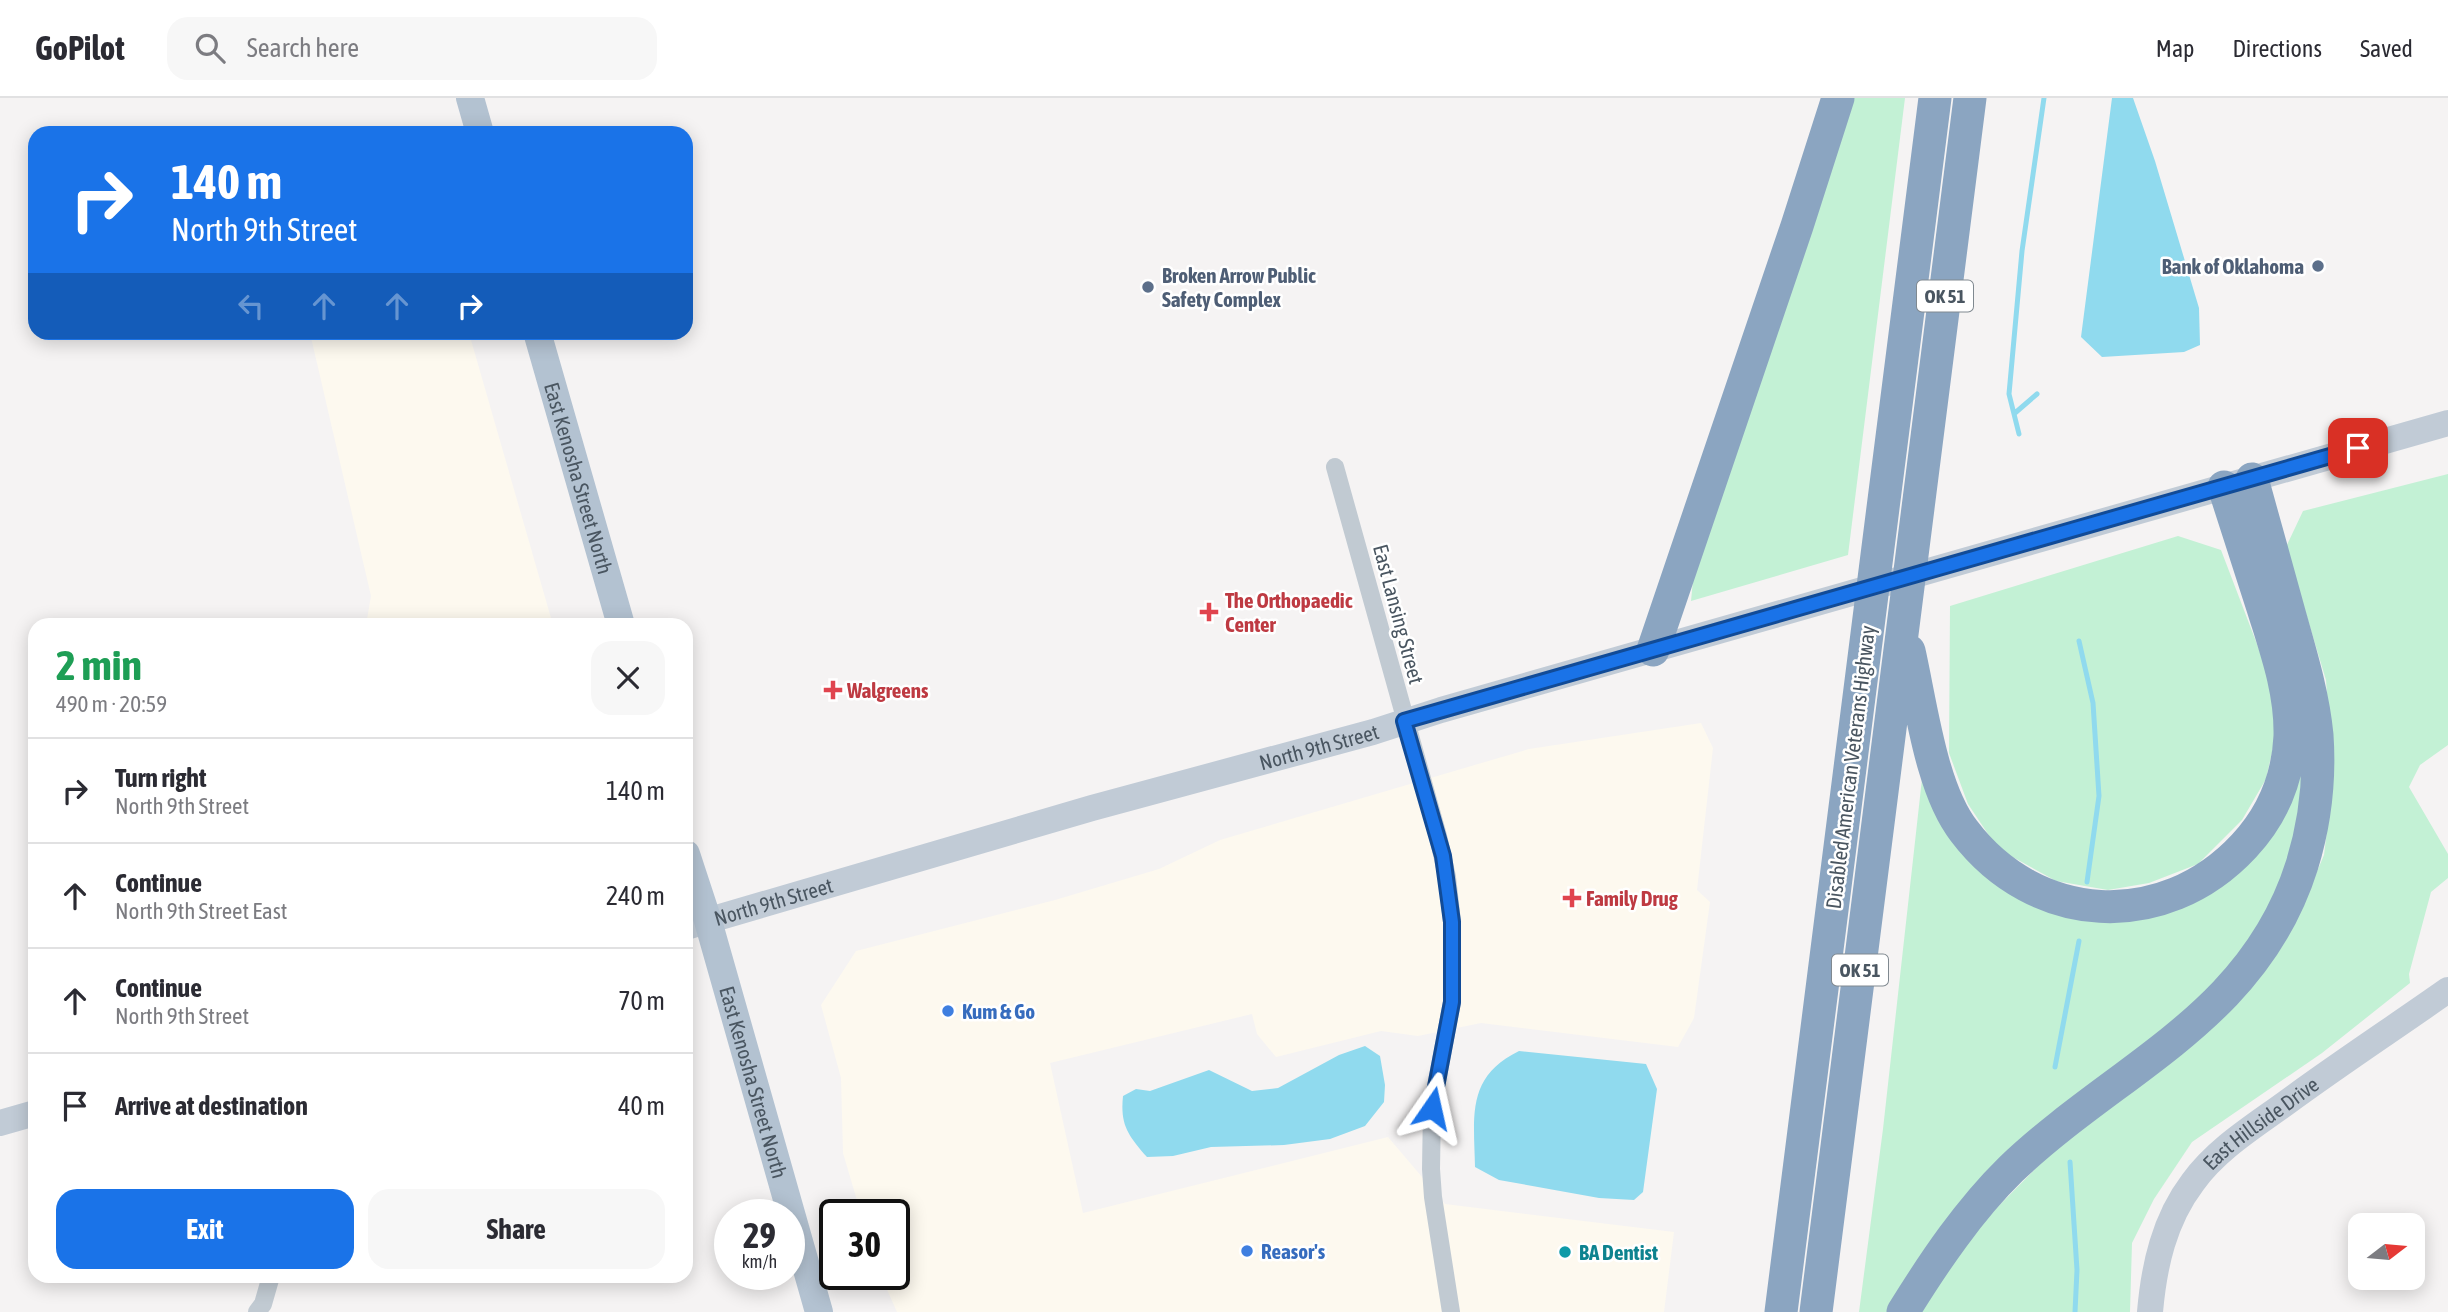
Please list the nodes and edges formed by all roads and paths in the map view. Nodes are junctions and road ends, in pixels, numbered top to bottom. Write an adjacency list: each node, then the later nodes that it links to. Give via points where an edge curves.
1 (470, 98): 5 (main road)
2 (1838, 98): 12 (highway)
3 (1936, 98): 23 (highway, Disabled American Veterans Highway / OK 51)
4 (1970, 98): 11 (highway, Disabled American Veterans Highway / OK 51)
5 (478, 126)
6 (539, 340): 10 (main road, East Kenosha Street North)
7 (2448, 423): 9 (main road)
8 (1335, 467): 13 (street, East Lansing Street)
9 (2238, 483): 11 (highway, via 2288,701 2286,768 2276,798 2253,835 2231,860 2176,895 2121,906 2070,903 2028,888 1994,864 1963,831 1939,784); 12 (main road, North 9th Street); 25 (highway, via 2313,703 2315,806 2293,894 2261,953 2224,997 2011,1169 1976,1208)
10 (619, 618)
11 (1905, 628): 24 (highway, Disabled American Veterans Highway / OK 51)
12 (1653, 650): 13 (main road, North 9th Street)
13 (1404, 721): 15 (main road, North 9th Street); 22 (street, East Lansing Street, via 1443,856 1452,922 1452,1002 1432,1108 1430,1146)
14 (693, 899): 15 (main road, East Kenosha Street North)
15 (697, 924): 21 (main road, East Kenosha Street North)
16 (2448, 990): 26 (main road, East Hillside Drive, via 2237,1138 2203,1169 2174,1213 2160,1247)
17 (28, 1115): 18 (main road)
18 (0, 1123)
19 (269, 1283): 20 (street)
20 (257, 1312)
21 (819, 1312)
22 (1451, 1312)
23 (1781, 1312)
24 (1816, 1312)
25 (1903, 1312)
26 (2150, 1312)

